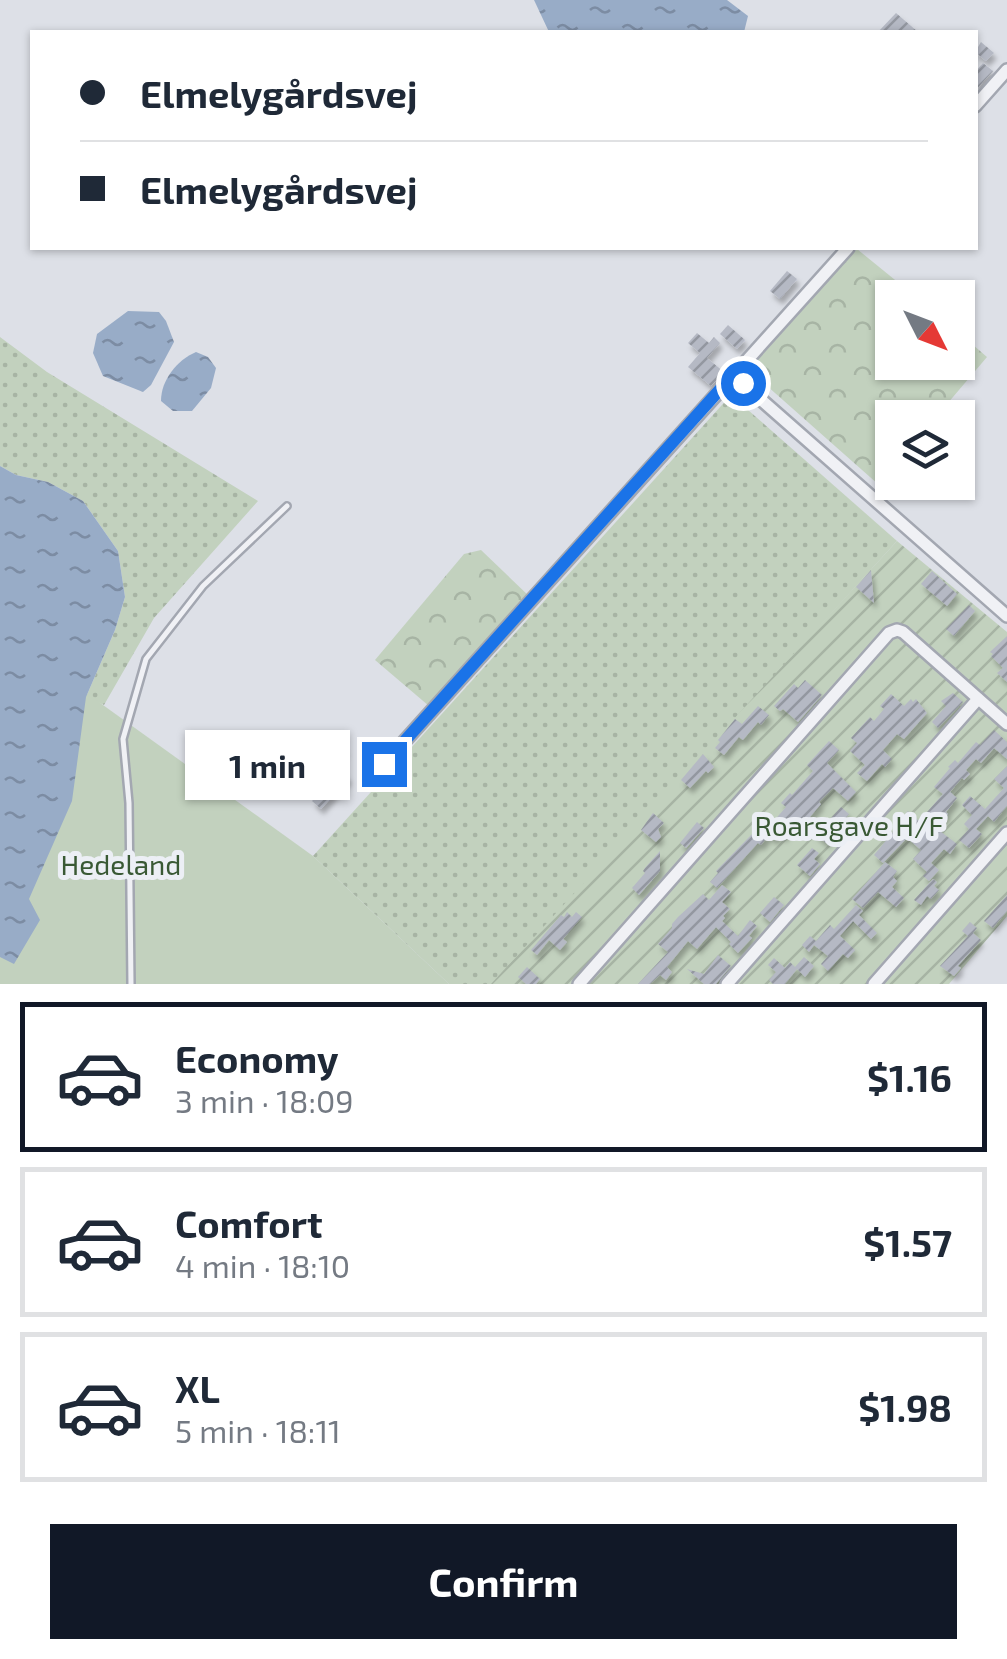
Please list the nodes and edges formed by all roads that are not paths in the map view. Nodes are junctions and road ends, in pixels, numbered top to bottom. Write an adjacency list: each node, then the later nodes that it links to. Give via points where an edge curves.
1 (1007, 70): 2 (street)
2 (978, 103)
3 (846, 250): 4 (street)
4 (733, 375): 6 (street); 9 (street)
5 (287, 506): 11 (lane, via 203,586 146,659 123,739)
6 (1007, 616)
7 (978, 699): 8 (street); 12 (street, via 902,632 889,633); 13 (street)
8 (1007, 724)
9 (384, 764)
10 (1007, 833): 14 (street)
11 (131, 984)
12 (580, 984)
13 (727, 984)
14 (874, 984)

